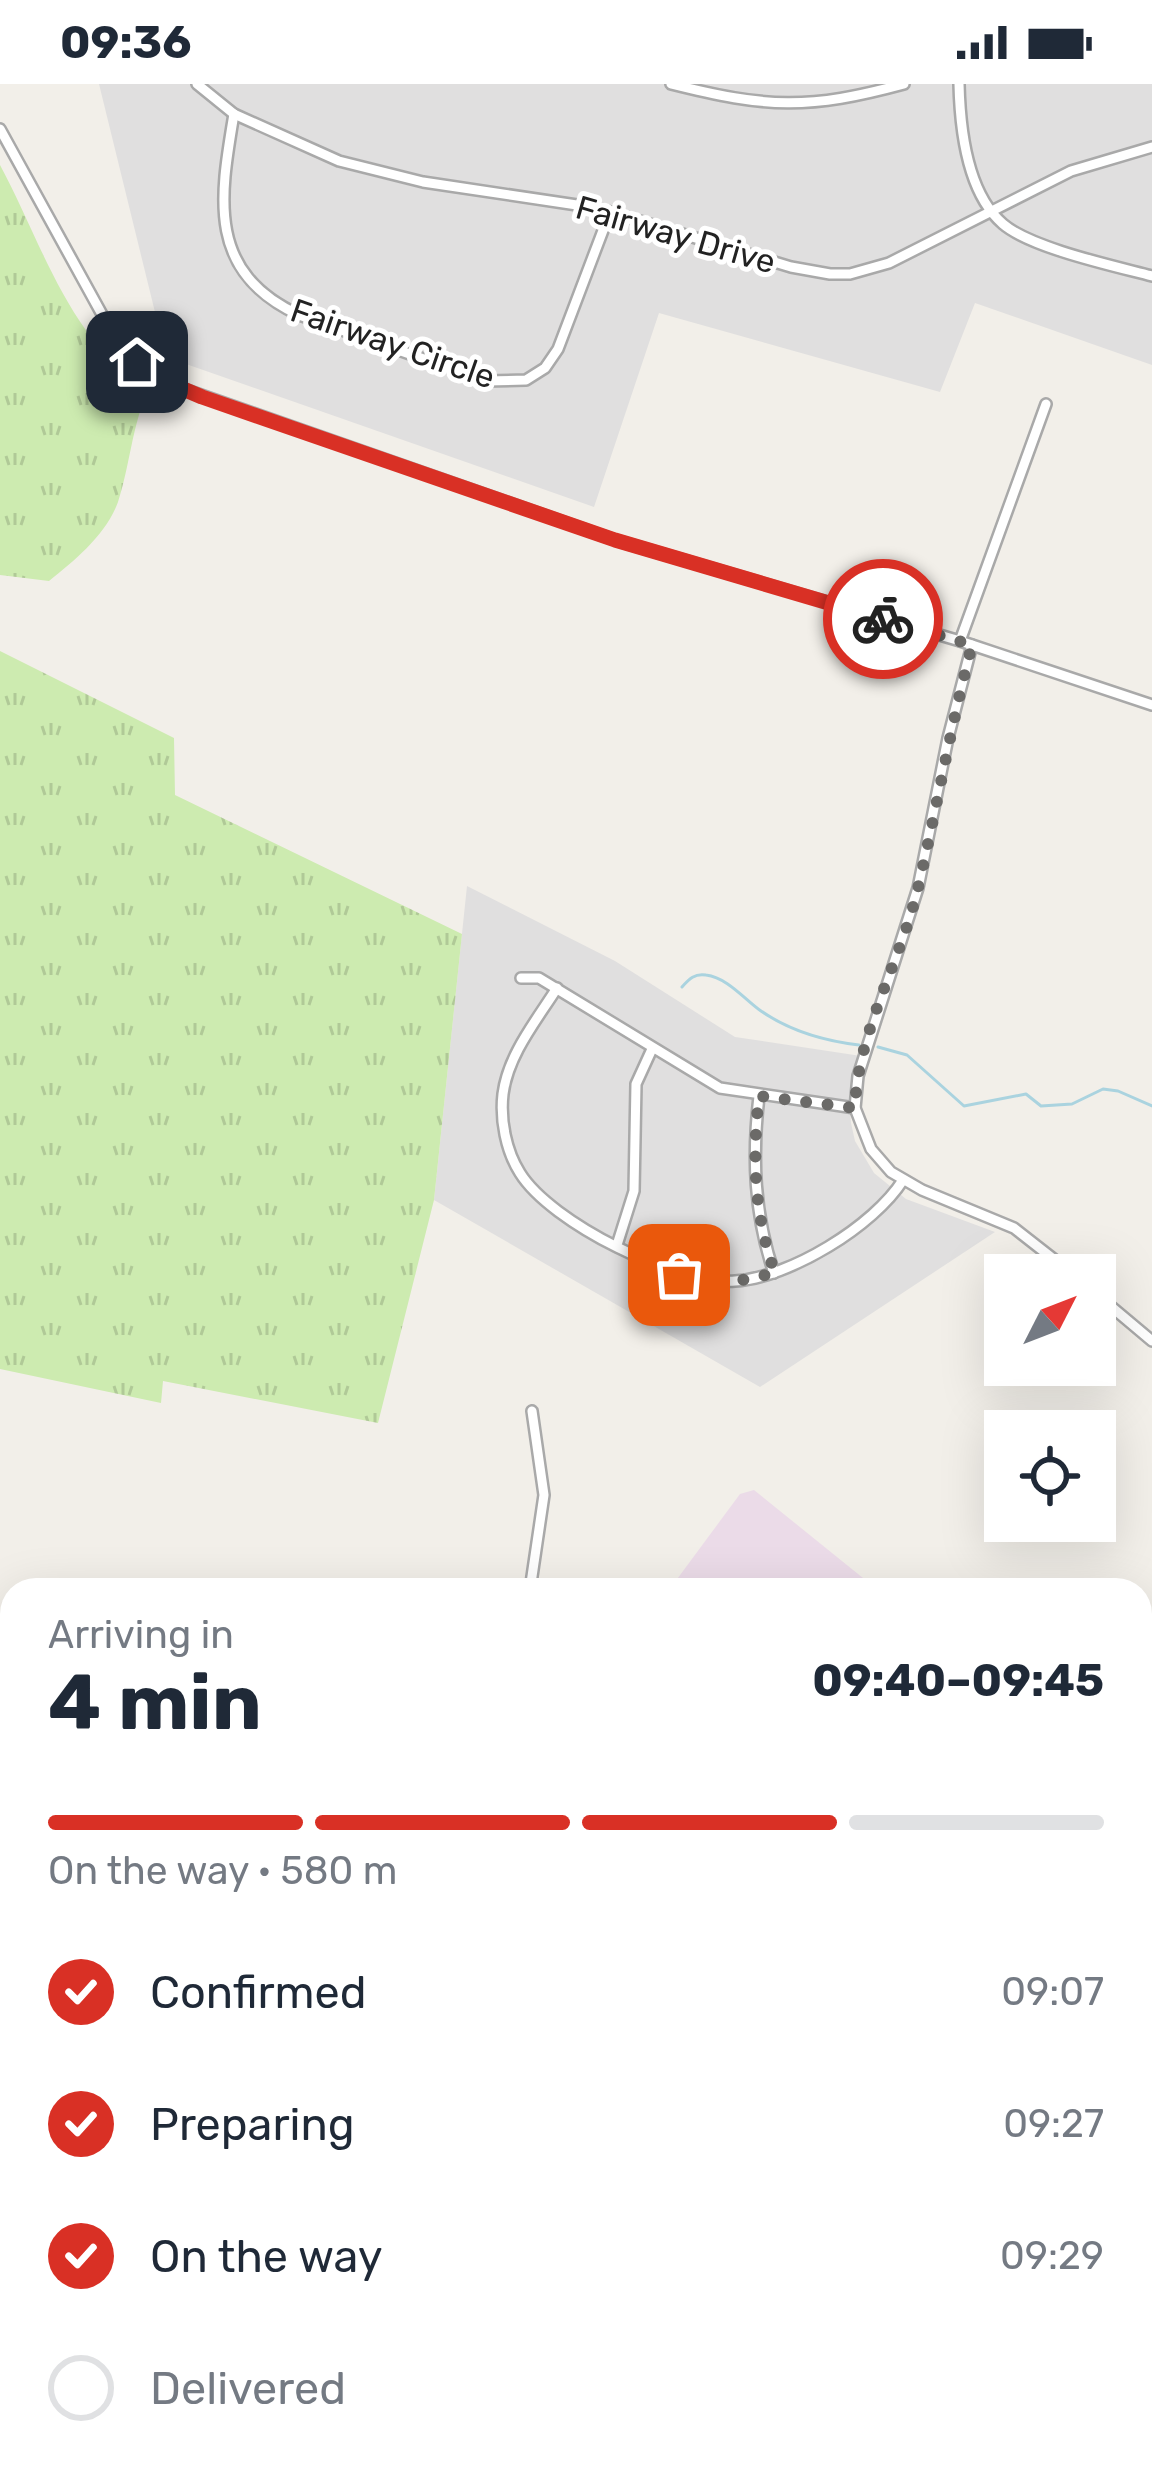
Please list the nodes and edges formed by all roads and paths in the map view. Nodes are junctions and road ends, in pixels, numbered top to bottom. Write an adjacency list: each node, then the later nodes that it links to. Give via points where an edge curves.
1 (197, 84): 5 (street, Fairway Drive)
2 (672, 84): 3 (street, via 806,104)
3 (904, 84)
4 (959, 84): 8 (street, via 968,155)
5 (234, 114): 9 (street, Fairway Drive, via 367,169); 9 (street, Fairway Circle, via 221,206 228,240 254,282 299,315 486,381 526,380 552,358)
6 (0, 128): 12 (street, via 110,329 167,382 615,540)
7 (1152, 147): 8 (street, Fairway Drive, via 1071,172)
8 (992, 211): 9 (street, Fairway Drive, via 890,263 850,274 791,267); 10 (street, via 1017,234)
9 (610, 212)
10 (1152, 276)
11 (1046, 404): 12 (street)
12 (960, 640): 13 (street)
13 (972, 645): 14 (street); 19 (street, via 918,888)
14 (1152, 706)
15 (521, 978): 16 (street)
16 (556, 988): 17 (street); 21 (street, via 511,1065 504,1129 519,1172 540,1196)
17 (652, 1049): 18 (street, via 706,1082); 21 (street, via 636,1084 634,1191)
18 (759, 1096): 19 (street); 23 (street, via 755,1190)
19 (855, 1108): 20 (street, via 871,1149)
20 (903, 1180): 22 (street, via 1014,1228); 23 (street, via 868,1217)
21 (616, 1245): 23 (street, via 700,1280)
22 (1047, 1254)
23 (775, 1273)
24 (1116, 1311): 25 (street)
25 (1152, 1341)
26 (532, 1411): 27 (street, via 544,1495)
27 (532, 1578)

